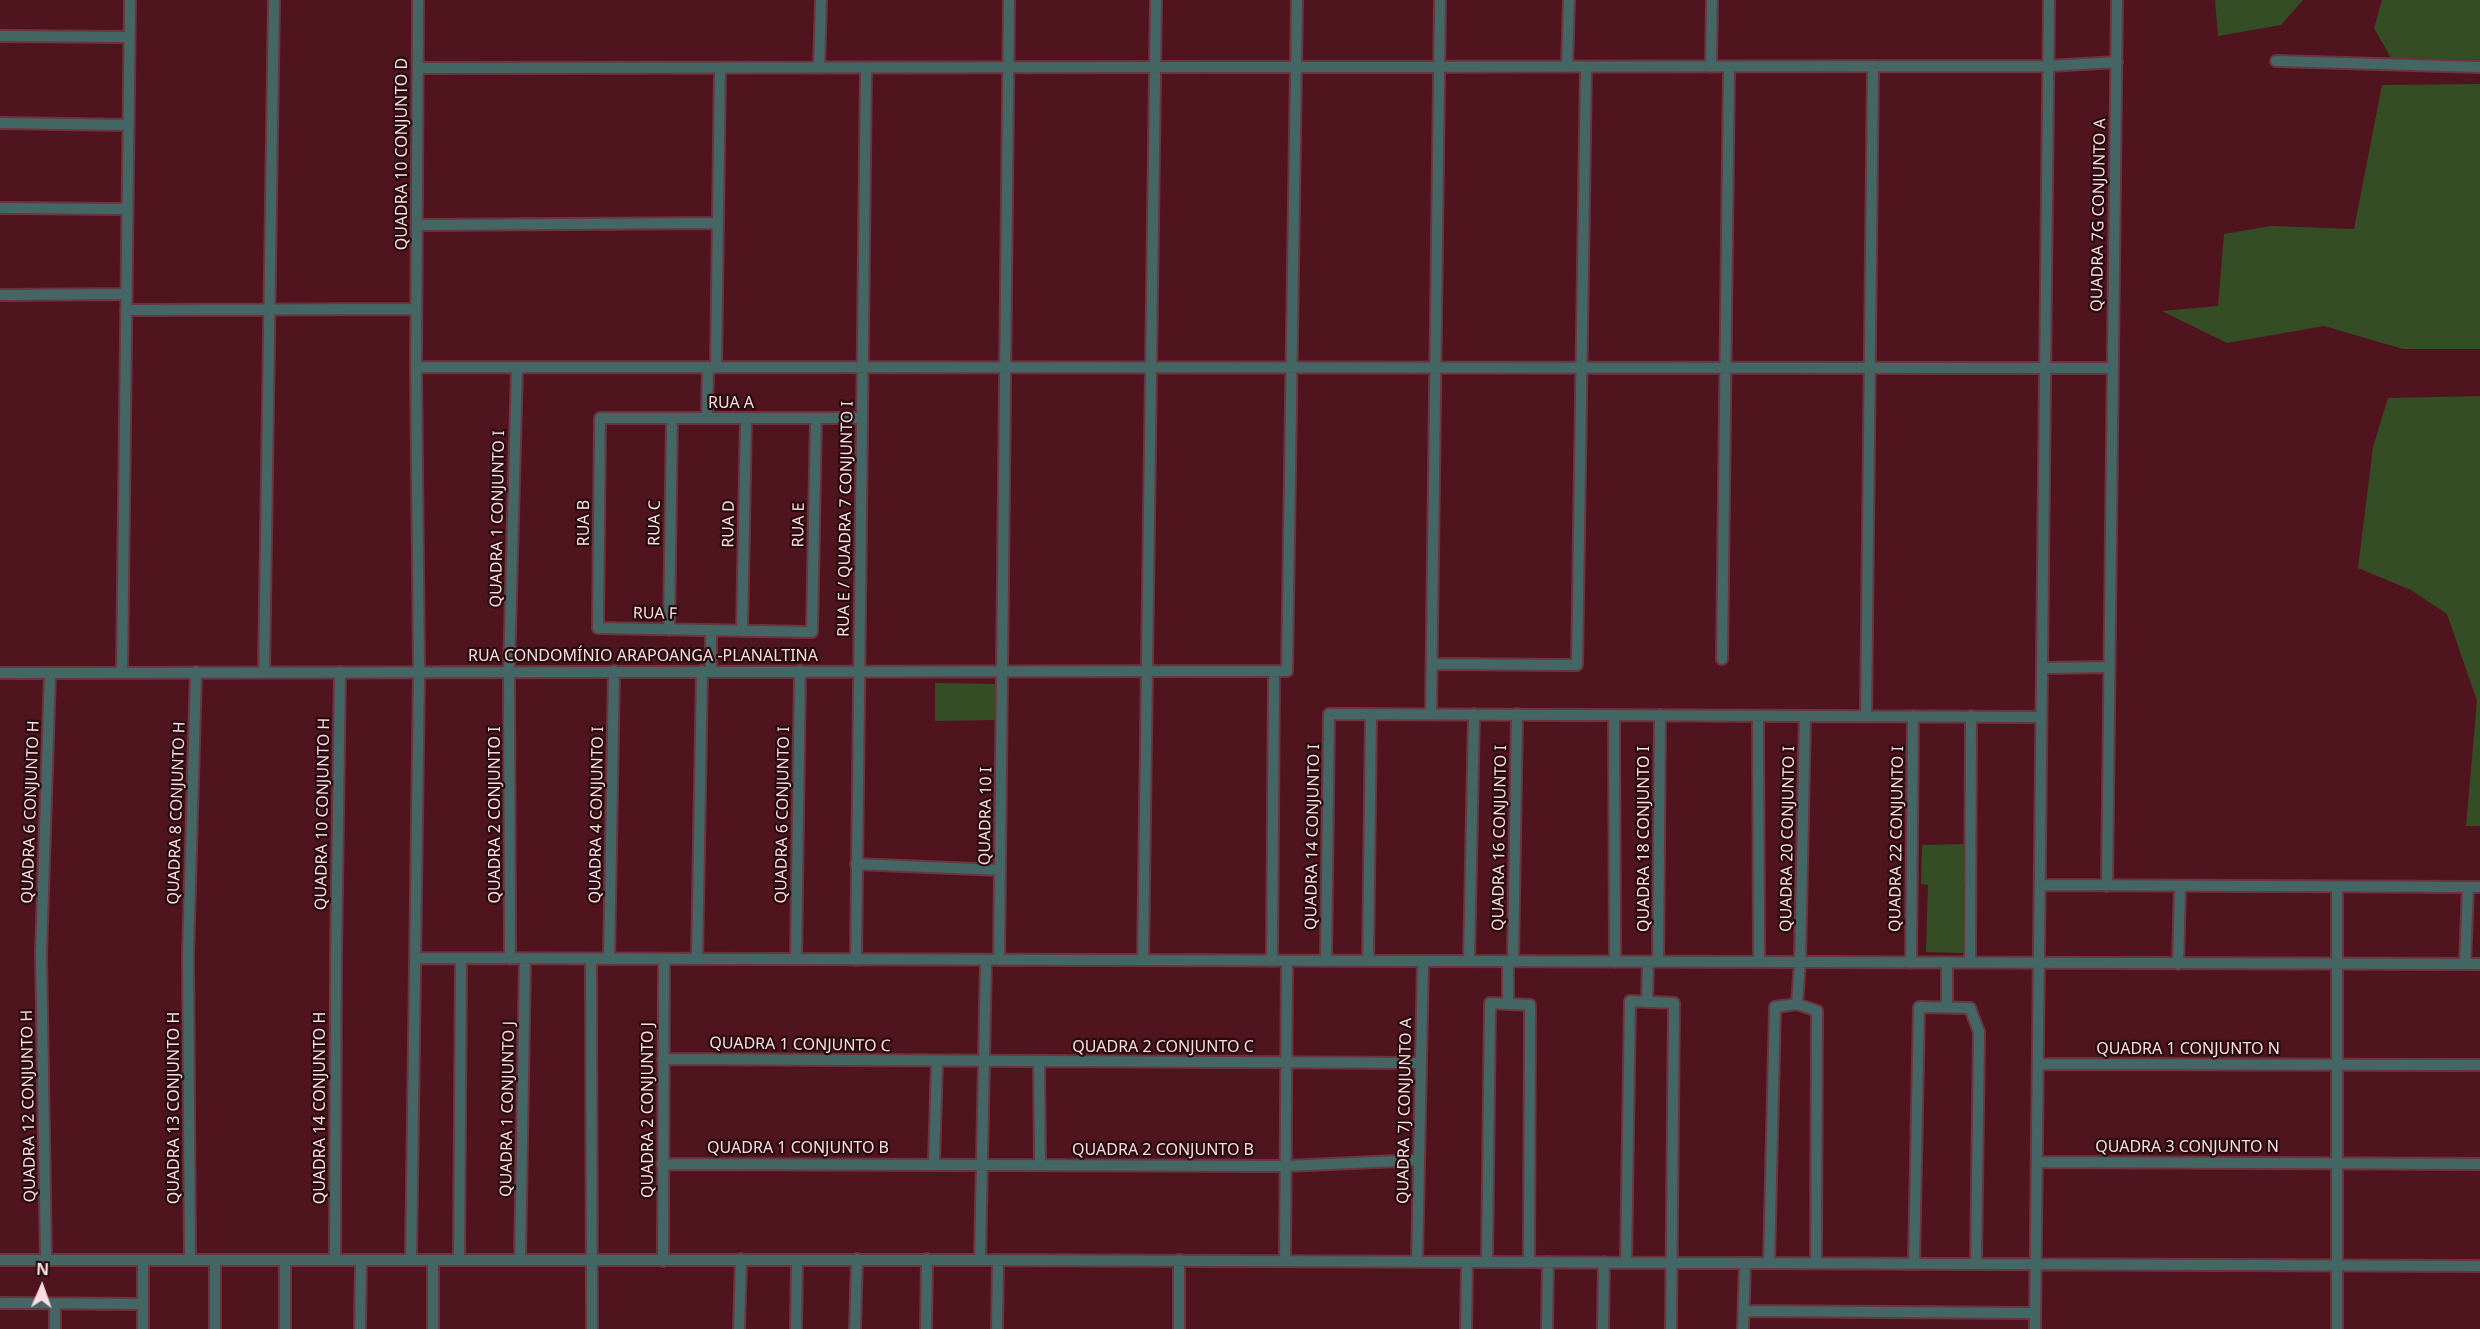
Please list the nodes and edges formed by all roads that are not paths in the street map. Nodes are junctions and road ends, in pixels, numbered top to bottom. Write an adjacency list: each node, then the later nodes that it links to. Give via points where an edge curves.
1 (130, 0): 14 (street)
2 (274, 0): 41 (street)
3 (418, 0): 27 (street, QUADRA 10 CONJUNTO D)
4 (821, 0): 29 (street)
5 (1009, 0): 31 (street, QUADRA 10 I)
6 (1156, 0): 19 (street)
7 (1297, 0): 20 (street)
8 (1440, 0): 21 (street)
9 (1569, 0): 22 (street)
10 (1712, 0): 24 (street)
11 (2049, 0): 18 (street)
12 (2117, 0): 16 (street, QUADRA 7G CONJUNTO A)
13 (0, 36): 14 (street)
14 (129, 37): 33 (street)
15 (2276, 61): 26 (street)
16 (2117, 62): 18 (street); 55 (street, QUADRA 7G CONJUNTO A)
17 (1873, 66): 18 (street); 25 (street); 53 (street)
18 (2048, 66): 54 (street)
19 (1155, 67): 20 (street); 31 (street); 48 (street)
20 (1296, 67): 21 (street); 49 (street)
21 (1439, 67): 22 (street); 50 (street)
22 (1567, 67): 23 (street)
23 (1586, 67): 24 (street); 51 (street)
24 (1711, 67): 25 (street)
25 (1729, 67): 52 (street)
26 (2480, 67)
27 (418, 68): 28 (street); 37 (street, QUADRA 10 CONJUNTO D)
28 (720, 68): 29 (street); 36 (street)
29 (819, 68): 30 (street)
30 (866, 68): 31 (street); 46 (street, RUA E / QUADRA 7 CONJUNTO I)
31 (1008, 68): 47 (street, QUADRA 10 I)
32 (0, 123): 33 (street)
33 (128, 125): 35 (street)
34 (0, 208): 35 (street)
35 (127, 209): 38 (street)
36 (718, 223): 37 (street); 45 (street)
37 (417, 225): 42 (street, QUADRA 10 CONJUNTO D)
38 (126, 294): 39 (street); 40 (street)
39 (0, 295)
40 (126, 309): 41 (street); 79 (street)
41 (270, 309): 42 (street); 81 (street)
42 (416, 309): 43 (street, QUADRA 10 CONJUNTO D)
43 (416, 367): 44 (street); 83 (street, QUADRA 10 CONJUNTO D)
44 (517, 367): 45 (street); 71 (street, QUADRA 1 CONJUNTO I)
45 (712, 368): 46 (street); 58 (street)
46 (862, 368): 47 (street); 61 (street, RUA E / QUADRA 7 CONJUNTO I)
47 (1005, 368): 48 (street); 76 (street, QUADRA 10 I)
48 (1151, 368): 49 (street); 77 (street)
49 (1291, 368): 50 (street); 78 (street, RUA CONDOMÍNIO ARAPOANGA -PLANALTINA, via 1287,671)
50 (1436, 368): 51 (street); 68 (street)
51 (1583, 368): 52 (street); 68 (street, via 1577,665)
52 (1725, 368): 53 (street); 67 (street)
53 (1870, 368): 54 (street); 94 (street)
54 (2045, 368): 55 (street); 69 (street)
55 (2112, 368): 70 (street, QUADRA 7G CONJUNTO A)
56 (600, 418): 57 (street, RUA A); 62 (street, RUA B)
57 (672, 418): 58 (street, RUA A); 63 (street, RUA C)
58 (707, 418): 59 (street, RUA A)
59 (746, 418): 60 (street, RUA A); 65 (street, RUA D)
60 (816, 418): 61 (street, RUA A); 66 (street, RUA E)
61 (862, 418): 75 (street, RUA E / QUADRA 7 CONJUNTO I)
62 (598, 628): 63 (street, RUA F)
63 (669, 630): 64 (street, RUA F)
64 (711, 630): 65 (street, RUA F); 73 (street)
65 (742, 631): 66 (street, RUA F)
66 (812, 632)
67 (1722, 659)
68 (1432, 664): 87 (street)
69 (2042, 668): 70 (street); 97 (street)
70 (2109, 668): 101 (street, QUADRA 7G CONJUNTO A)
71 (509, 671): 72 (street, RUA CONDOMÍNIO ARAPOANGA -PLANALTINA); 83 (street, RUA CONDOMÍNIO ARAPOANGA -PLANALTINA); 109 (street, QUADRA 2 CONJUNTO I)
72 (614, 671): 73 (street, RUA CONDOMÍNIO ARAPOANGA -PLANALTINA); 111 (street, QUADRA 4 CONJUNTO I)
73 (707, 671): 74 (street, RUA CONDOMÍNIO ARAPOANGA -PLANALTINA); 113 (street)
74 (800, 671): 75 (street, RUA CONDOMÍNIO ARAPOANGA -PLANALTINA); 116 (street, QUADRA 6 CONJUNTO I)
75 (859, 671): 76 (street, RUA CONDOMÍNIO ARAPOANGA -PLANALTINA); 98 (street, RUA E / QUADRA 7 CONJUNTO I)
76 (1002, 671): 77 (street, RUA CONDOMÍNIO ARAPOANGA -PLANALTINA); 99 (street, QUADRA 10 I)
77 (1147, 671): 78 (street, RUA CONDOMÍNIO ARAPOANGA -PLANALTINA); 120 (street)
78 (1274, 671): 121 (street)
79 (122, 672): 80 (street, RUA CONDOMÍNIO ARAPOANGA -PLANALTINA); 85 (street, RUA CONDOMÍNIO ARAPOANGA -PLANALTINA)
80 (196, 672): 81 (street, RUA CONDOMÍNIO ARAPOANGA -PLANALTINA); 106 (street, QUADRA 8 CONJUNTO H)
81 (264, 672): 82 (street, RUA CONDOMÍNIO ARAPOANGA -PLANALTINA)
82 (340, 672): 83 (street, RUA CONDOMÍNIO ARAPOANGA -PLANALTINA); 107 (street, QUADRA 10 CONJUNTO H)
83 (419, 672): 108 (street, QUADRA 10 CONJUNTO D)
84 (0, 673): 85 (street, RUA CONDOMÍNIO ARAPOANGA -PLANALTINA)
85 (50, 673): 105 (street, QUADRA 6 CONJUNTO H)
86 (1371, 714): 87 (street); 123 (street, QUADRA 14 CONJUNTO I, via 1329,714); 124 (street)
87 (1431, 714): 88 (street)
88 (1474, 714): 89 (street); 126 (street, QUADRA 16 CONJUNTO I)
89 (1517, 714): 90 (street); 127 (street, QUADRA 16 CONJUNTO I)
90 (1614, 715): 91 (street); 128 (street, QUADRA 18 CONJUNTO I)
91 (1660, 715): 92 (street); 129 (street, QUADRA 18 CONJUNTO I)
92 (1758, 716): 93 (street); 130 (street, QUADRA 20 CONJUNTO I)
93 (1805, 716): 94 (street); 131 (street, QUADRA 20 CONJUNTO I)
94 (1866, 716): 95 (street)
95 (1913, 716): 96 (street); 132 (street, QUADRA 22 CONJUNTO I)
96 (1971, 716): 97 (street); 134 (street)
97 (2041, 717): 100 (street)
98 (856, 864): 99 (street); 117 (street, RUA E / QUADRA 7 CONJUNTO I)
99 (1000, 870): 119 (street, QUADRA 10 I)
100 (2040, 885): 101 (street); 135 (street)
101 (2107, 886): 102 (street)
102 (2180, 886): 103 (street); 136 (street)
103 (2337, 887): 104 (street); 137 (street)
104 (2474, 887): 138 (street)
105 (41, 952): 166 (street, QUADRA 12 CONJUNTO H)
106 (188, 955): 168 (street, QUADRA 13 CONJUNTO H)
107 (336, 956): 171 (street, QUADRA 14 CONJUNTO H)
108 (416, 958): 114 (street); 173 (street, QUADRA 10 CONJUNTO D)
109 (510, 958): 110 (street); 114 (street)
110 (525, 959): 115 (street); 176 (street, QUADRA 1 CONJUNTO J)
111 (609, 959): 112 (street); 115 (street)
112 (664, 959): 113 (street); 144 (street, QUADRA 2 CONJUNTO J)
113 (697, 959): 116 (street)
114 (461, 960): 175 (street)
115 (591, 960): 162 (street)
116 (796, 960): 117 (street)
117 (856, 960): 118 (street)
118 (986, 960): 119 (street); 146 (street)
119 (999, 960): 120 (street)
120 (1143, 960): 121 (street)
121 (1272, 961): 122 (street)
122 (1287, 961): 123 (street); 148 (street)
123 (1326, 961): 124 (street)
124 (1368, 961): 125 (street)
125 (1423, 961): 126 (street); 149 (street, QUADRA 7J CONJUNTO A)
126 (1468, 961): 127 (street)
127 (1510, 962): 128 (street); 141 (street, QUADRA 16 CONJUNTO I)
128 (1615, 962): 129 (street)
129 (1653, 962): 130 (street); 140 (street, QUADRA 18 CONJUNTO I)
130 (1759, 962): 131 (street)
131 (1800, 963): 132 (street); 142 (street, QUADRA 20 CONJUNTO I)
132 (1911, 963): 133 (street)
133 (1947, 963): 134 (street); 143 (street)
134 (1970, 963): 135 (street)
135 (2039, 963): 136 (street); 150 (street)
136 (2178, 964): 137 (street)
137 (2337, 964): 138 (street); 151 (street)
138 (2465, 964): 139 (street)
139 (2480, 964)
140 (1647, 1002): 190 (street, via 1630,1001); 191 (street, via 1674,1003)
141 (1508, 1004): 186 (street, via 1490,1003); 187 (street, via 1530,1005)
142 (1797, 1004): 193 (street, via 1775,1007); 194 (street, via 1818,1011)
143 (1947, 1007): 195 (street, via 1919,1007); 196 (street, via 1970,1008 1979,1032)
144 (663, 1059): 145 (street, QUADRA 1 CONJUNTO C); 158 (street, QUADRA 2 CONJUNTO J)
145 (937, 1061): 146 (street, QUADRA 1 CONJUNTO C); 155 (street)
146 (984, 1061): 147 (street, QUADRA 2 CONJUNTO C); 156 (street)
147 (1039, 1062): 148 (street, QUADRA 2 CONJUNTO C); 159 (street)
148 (1286, 1062): 149 (street, QUADRA 2 CONJUNTO C); 161 (street)
149 (1421, 1063): 153 (street, QUADRA 7J CONJUNTO A)
150 (2038, 1064): 151 (street, QUADRA 1 CONJUNTO N); 154 (street)
151 (2337, 1064): 152 (street, QUADRA 1 CONJUNTO N); 157 (street)
152 (2480, 1065)
153 (1419, 1160): 161 (street, QUADRA 2 CONJUNTO B); 184 (street, QUADRA 7J CONJUNTO A)
154 (2037, 1162): 157 (street, QUADRA 3 CONJUNTO N); 197 (street)
155 (934, 1163): 156 (street, QUADRA 1 CONJUNTO B); 158 (street, QUADRA 1 CONJUNTO B)
156 (982, 1163): 159 (street, QUADRA 2 CONJUNTO B); 179 (street)
157 (2337, 1163): 160 (street, QUADRA 3 CONJUNTO N); 198 (street)
158 (662, 1164): 182 (street, QUADRA 2 CONJUNTO J)
159 (1040, 1164): 161 (street, QUADRA 2 CONJUNTO B)
160 (2480, 1164)
161 (1286, 1166): 183 (street)
162 (592, 1259): 176 (street); 182 (street); 211 (street)
163 (857, 1259): 164 (street); 178 (street); 214 (street)
164 (927, 1259): 179 (street); 215 (street)
165 (0, 1260): 166 (street)
166 (46, 1260): 167 (street)
167 (143, 1260): 168 (street); 202 (street)
168 (190, 1260): 169 (street)
169 (215, 1260): 170 (street); 207 (street)
170 (285, 1260): 171 (street); 208 (street)
171 (335, 1260): 172 (street)
172 (361, 1260): 173 (street); 209 (street)
173 (411, 1260): 174 (street)
174 (434, 1260): 175 (street); 210 (street)
175 (459, 1260): 176 (street)
176 (520, 1260)
177 (741, 1260): 178 (street); 182 (street); 212 (street)
178 (797, 1260): 213 (street)
179 (980, 1260): 180 (street)
180 (998, 1260): 181 (street); 216 (street)
181 (1179, 1260): 183 (street); 217 (street)
182 (663, 1261)
183 (1285, 1261): 184 (street)
184 (1417, 1262): 185 (street)
185 (1467, 1262): 186 (street); 218 (street)
186 (1487, 1262): 187 (street)
187 (1529, 1262): 188 (street)
188 (1548, 1262): 189 (street); 219 (street)
189 (1604, 1262): 190 (street); 220 (street)
190 (1626, 1262): 191 (street)
191 (1671, 1262): 192 (street); 221 (street)
192 (1745, 1263): 193 (street); 203 (street)
193 (1769, 1263): 194 (street)
194 (1816, 1263): 195 (street)
195 (1914, 1263): 196 (street)
196 (1976, 1264): 197 (street)
197 (2036, 1264): 198 (street); 204 (street)
198 (2337, 1265): 199 (street); 224 (street)
199 (2480, 1266)
200 (3, 1303): 201 (street)
201 (55, 1304): 202 (street); 205 (street)
202 (143, 1304): 206 (street)
203 (1744, 1311): 204 (street); 222 (street)
204 (2035, 1313): 223 (street)
205 (55, 1329)
206 (143, 1329)
207 (215, 1329)
208 (285, 1329)
209 (360, 1329)
210 (433, 1329)
211 (592, 1329)
212 (740, 1329)
213 (796, 1329)
214 (855, 1329)
215 (926, 1329)
216 (997, 1329)
217 (1179, 1329)
218 (1466, 1329)
219 (1547, 1329)
220 (1603, 1329)
221 (1671, 1329)
222 (1743, 1329)
223 (2035, 1329)
224 (2337, 1329)

